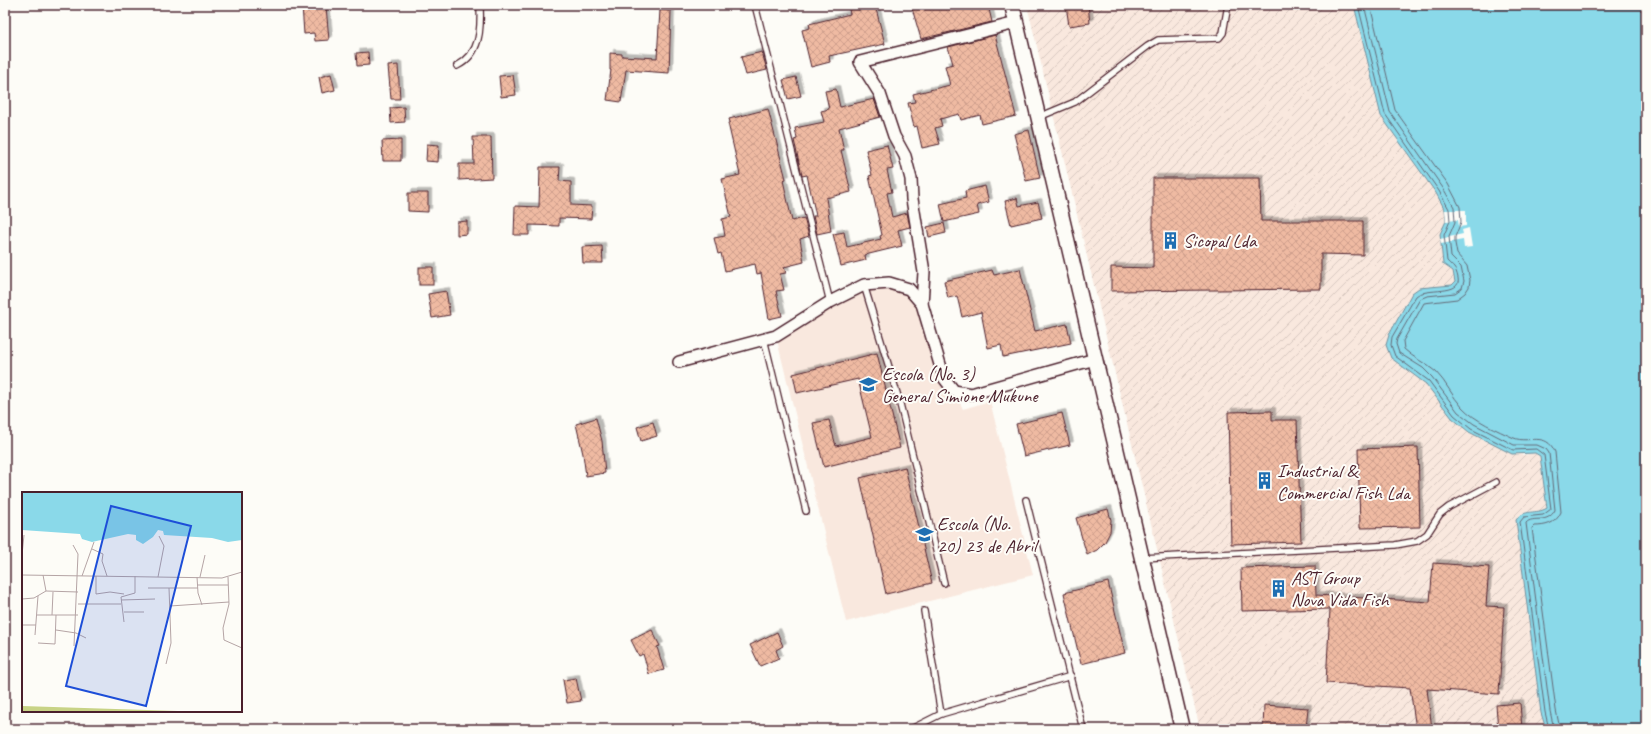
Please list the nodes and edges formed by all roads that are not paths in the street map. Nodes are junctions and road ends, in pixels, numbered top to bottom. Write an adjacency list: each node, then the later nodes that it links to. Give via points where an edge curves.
1 (480, 5): 6 (lane, via 481,30 477,44 472,53)
2 (755, 5): 9 (lane)
3 (1012, 5): 5 (street)
4 (1228, 5): 7 (lane, via 1223,33 1219,38 1158,40 1075,102)
5 (1016, 23): 7 (street); 10 (street, via 860,62 880,94 894,136 905,156 911,179 924,272)
6 (457, 66)
7 (1039, 117): 12 (street)
8 (864, 285): 9 (street); 10 (street, via 889,283 909,289); 18 (lane, via 899,400)
9 (830, 302): 11 (street, via 776,336)
10 (922, 304): 12 (street, via 944,378 954,391 971,394)
11 (764, 339): 13 (street); 16 (lane)
12 (1095, 359): 17 (street)
13 (679, 362)
14 (1496, 482): 17 (lane, via 1449,507 1440,514 1427,534 1418,540 1395,545)
15 (1026, 500): 20 (lane)
16 (806, 511)
17 (1142, 558): 24 (street)
18 (944, 584)
19 (924, 611): 21 (lane)
20 (1070, 676): 21 (lane); 23 (lane)
21 (941, 714): 22 (lane)
22 (911, 729)
23 (1083, 729)
24 (1182, 729)

